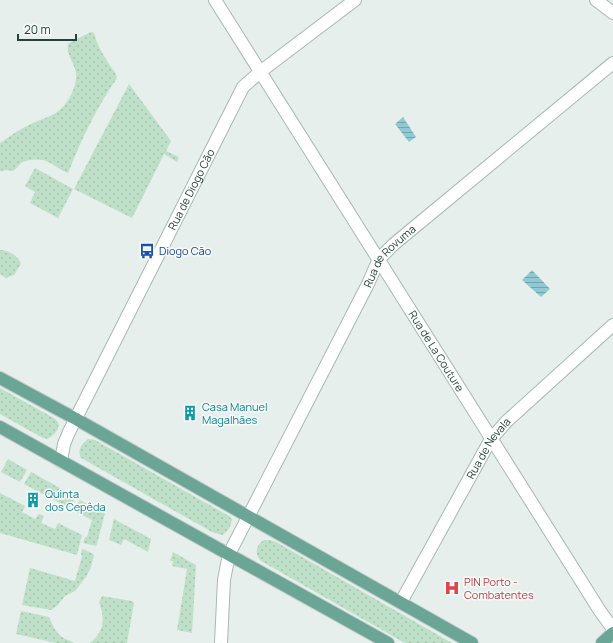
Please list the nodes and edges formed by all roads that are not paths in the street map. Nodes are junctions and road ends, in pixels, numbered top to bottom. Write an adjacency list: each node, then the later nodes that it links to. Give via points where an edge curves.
1 (215, 0): 6 (street, Rua de La Couture)
2 (355, 0): 6 (street, Rua de Diogo Cão)
3 (596, 0): 4 (street)
4 (613, 12)
5 (613, 63): 7 (street, Rua de Rovuma)
6 (260, 72): 7 (street, Rua de La Couture); 10 (street, Rua de Diogo Cão, via 243,87)
7 (379, 259): 12 (street, Rua de La Couture); 14 (street, Rua de Rovuma)
8 (613, 325): 12 (street, Rua de Nevala, via 507,421)
9 (0, 378): 10 (main road)
10 (76, 419): 13 (street, Rua de Diogo Cão, via 64,444); 14 (main road)
11 (0, 427): 13 (main road)
12 (491, 439): 16 (street, Rua de Nevala); 17 (street, Rua de La Couture)
13 (61, 461): 15 (main road)
14 (249, 517): 15 (street, Rua de Rovuma); 16 (main road)
15 (229, 554): 19 (street, Rua de Rovuma, via 224,580); 20 (main road)
16 (401, 602): 21 (main road)
17 (613, 629)
18 (613, 633): 22 (main road)
19 (221, 643)
20 (388, 643)
21 (472, 643)
22 (602, 643)

